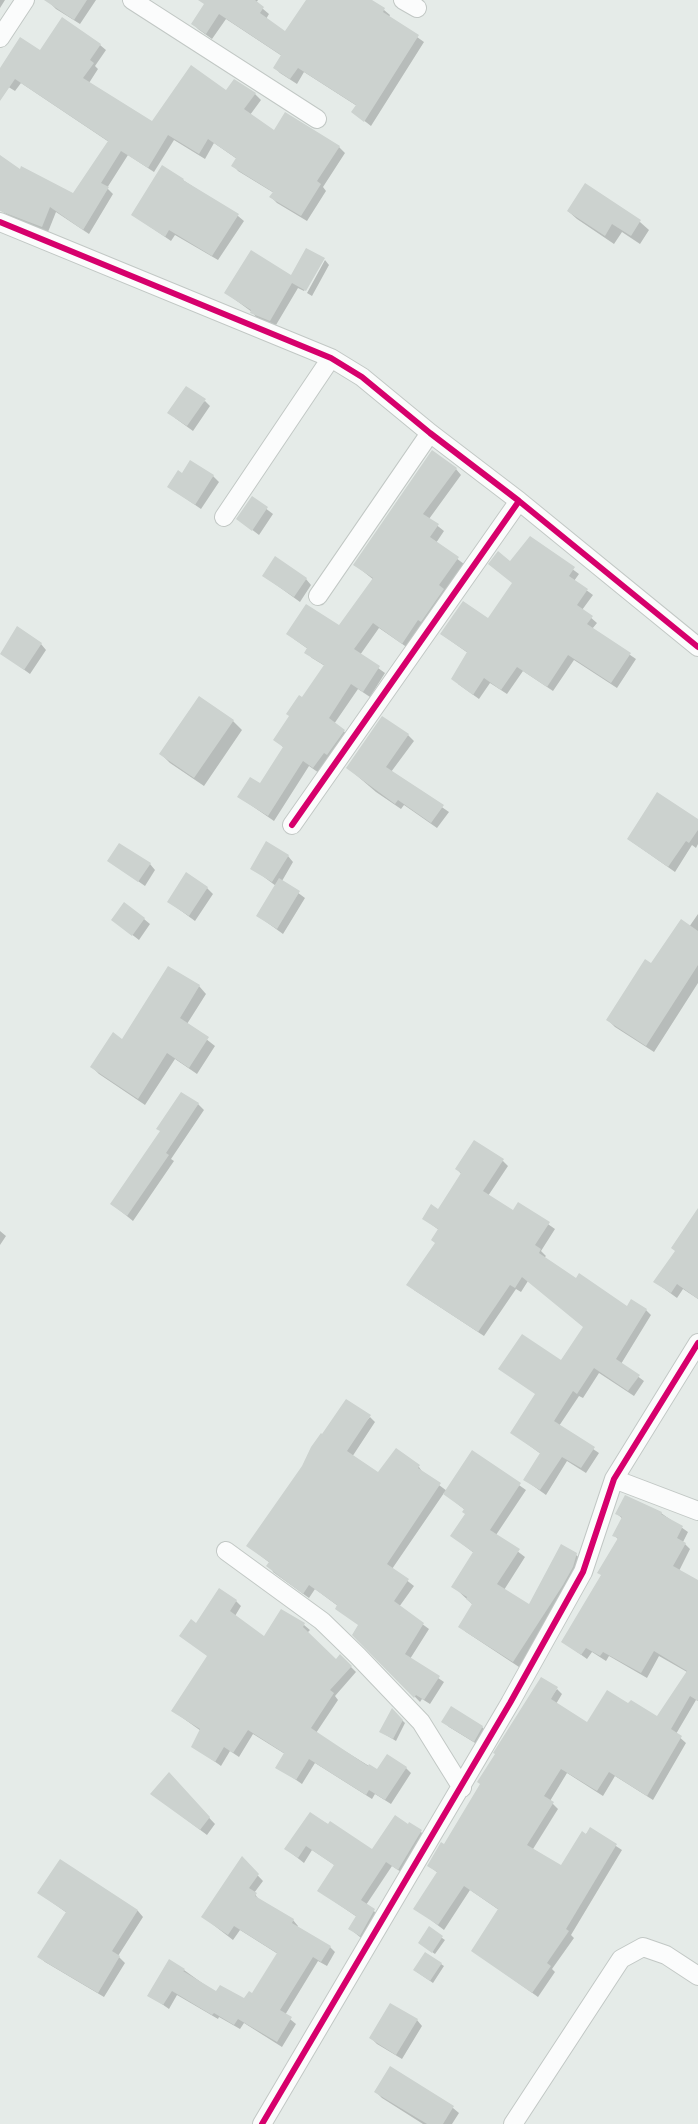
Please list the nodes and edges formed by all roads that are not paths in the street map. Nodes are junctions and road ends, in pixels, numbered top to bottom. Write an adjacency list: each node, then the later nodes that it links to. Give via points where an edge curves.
1 (25, 0): 3 (street)
2 (132, 0): 4 (street)
3 (1, 36)
4 (317, 119)
5 (0, 222): 6 (street)
6 (332, 358): 7 (street, via 362,377); 9 (street)
7 (430, 433): 8 (street); 10 (street)
8 (519, 501): 11 (street); 12 (street)
9 (224, 517)
10 (318, 596)
11 (698, 646)
12 (292, 825)
13 (698, 1343): 14 (street)
14 (614, 1479): 15 (street); 17 (street, via 583,1572)
15 (698, 1511)
16 (226, 1551): 17 (street, via 322,1621 358,1656 421,1722)
17 (462, 1788): 19 (street)
18 (698, 1976): 20 (street, via 666,1955 643,1947 621,1959)
19 (262, 2124)
20 (513, 2124)

